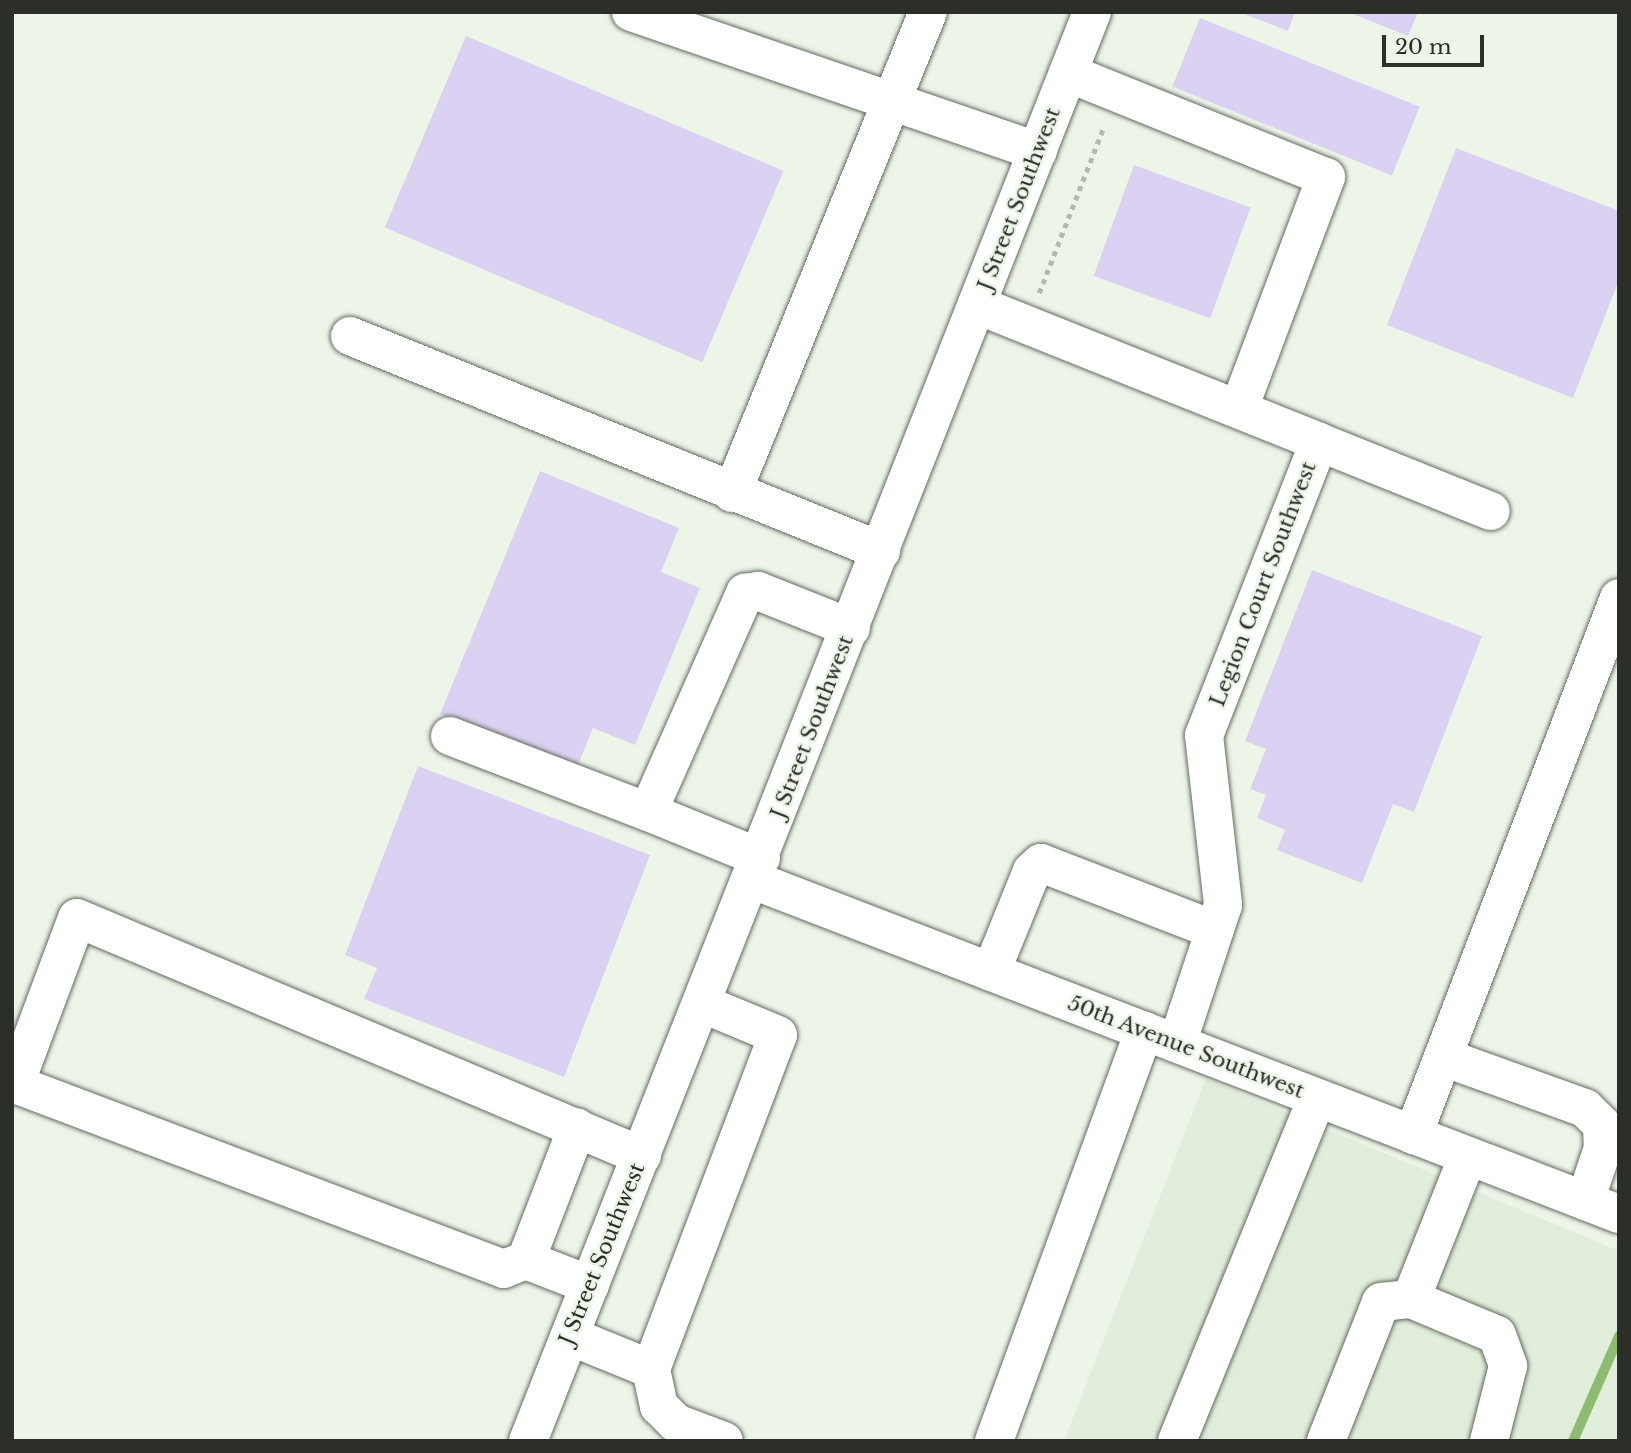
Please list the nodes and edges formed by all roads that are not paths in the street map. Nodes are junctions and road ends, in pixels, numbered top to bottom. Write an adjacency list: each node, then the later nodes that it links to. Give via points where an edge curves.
1 (631, 12): 5 (street)
2 (928, 12): 5 (street)
3 (1092, 12): 4 (street, J Street Southwest)
4 (1068, 73): 6 (street, J Street Southwest); 9 (street, via 1326,177)
5 (893, 97): 6 (street); 11 (street)
6 (1038, 151): 7 (street, J Street Southwest)
7 (978, 305): 9 (street, Legion Court Southwest); 13 (street, J Street Southwest)
8 (350, 336): 11 (street)
9 (1239, 409): 10 (street, Legion Court Southwest)
10 (1319, 442): 12 (street); 19 (street, Legion Court Southwest, via 1204,735 1223,905)
11 (732, 493): 13 (street)
12 (1491, 511)
13 (881, 551): 15 (street, J Street Southwest)
14 (1619, 598): 23 (street)
15 (851, 628): 17 (street, via 758,591 745,593 732,610); 18 (street, J Street Southwest)
16 (450, 736): 17 (street, 50th Avenue Southwest)
17 (648, 812): 18 (street, 50th Avenue Southwest)
18 (757, 869): 20 (street, 50th Avenue Southwest); 21 (street, J Street Southwest)
19 (1215, 930): 20 (street, via 1041,863 1032,871); 22 (street, Legion Court Southwest)
20 (991, 972): 22 (street, 50th Avenue Southwest)
21 (703, 1004): 27 (street, J Street Southwest); 34 (street, via 778,1035)
22 (1161, 1037): 24 (street, 50th Avenue Southwest); 37 (street, Legion Court Southwest)
23 (1443, 1057): 26 (street); 29 (street, via 1585,1108 1602,1125)
24 (1317, 1098): 26 (street, 50th Avenue Southwest); 38 (street)
25 (577, 1128): 27 (street); 30 (street); 30 (street, via 77,918 15,1084 504,1269)
26 (1413, 1135): 28 (street, 50th Avenue Southwest)
27 (642, 1156): 31 (street, J Street Southwest)
28 (1468, 1156): 29 (street, 50th Avenue Southwest); 32 (street)
29 (1602, 1208)
30 (526, 1260): 31 (street)
31 (590, 1285): 33 (street, J Street Southwest)
32 (1411, 1299): 39 (street, via 1381,1302); 40 (street, via 1497,1335 1508,1366)
33 (570, 1336): 34 (street); 35 (street, J Street Southwest)
34 (651, 1369): 36 (street, via 659,1406)
35 (528, 1441)
36 (724, 1441)
37 (995, 1441)
38 (1177, 1441)
39 (1326, 1441)
40 (1489, 1441)

